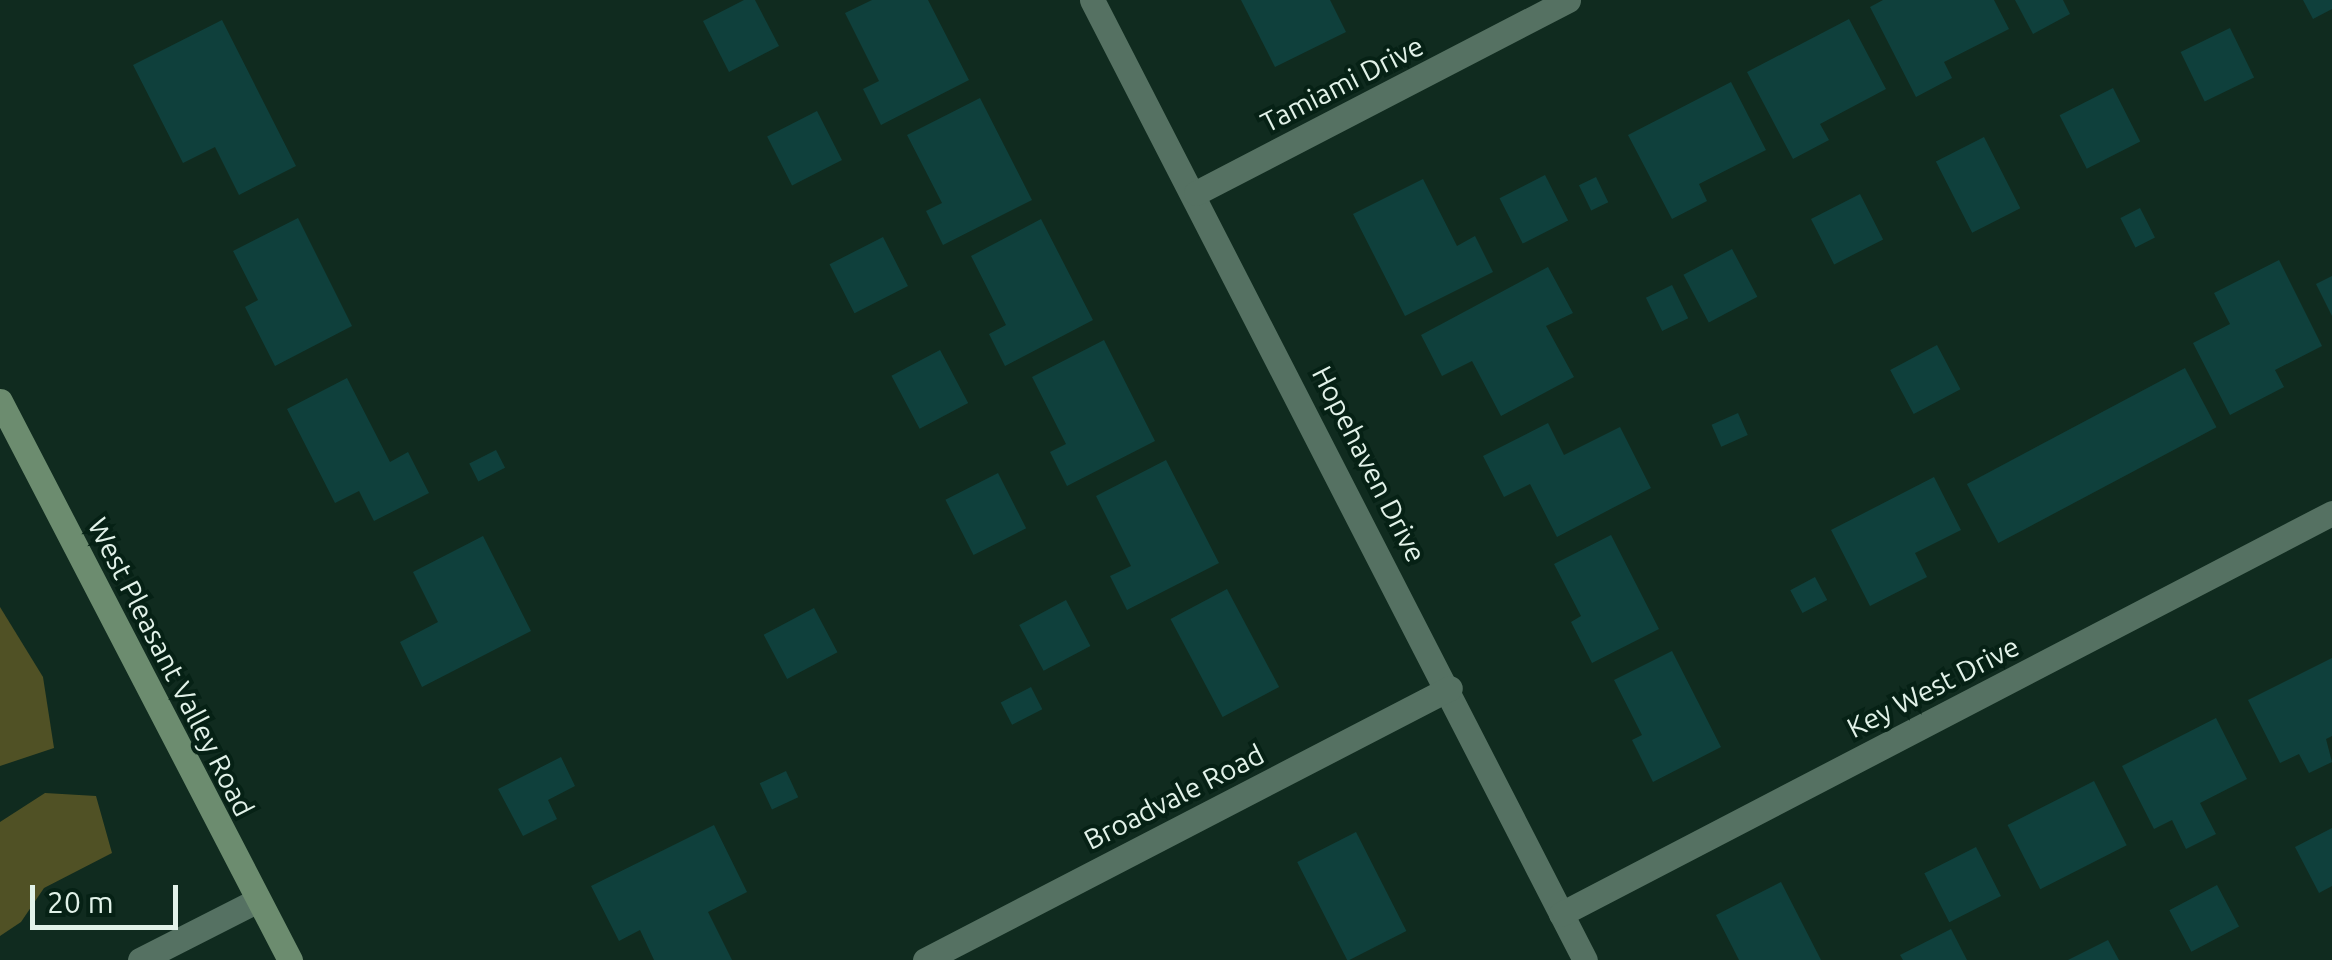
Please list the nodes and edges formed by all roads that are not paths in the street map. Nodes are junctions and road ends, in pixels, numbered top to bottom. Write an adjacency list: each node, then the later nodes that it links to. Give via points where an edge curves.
1 (1092, 0): 3 (street, Hopehaven Drive)
2 (1568, 0): 3 (street, Tamiami Drive)
3 (1196, 193): 6 (street, Hopehaven Drive)
4 (0, 401): 7 (main road, West Pleasant Valley Road)
5 (2332, 513): 8 (street, Key West Drive)
6 (1450, 688): 8 (street, Hopehaven Drive); 11 (street, Broadvale Road)
7 (258, 900): 9 (street); 10 (main road, West Pleasant Valley Road)
8 (1561, 914): 12 (street, Hopehaven Drive)
9 (140, 960)
10 (290, 960)
11 (925, 960)
12 (1585, 960)

